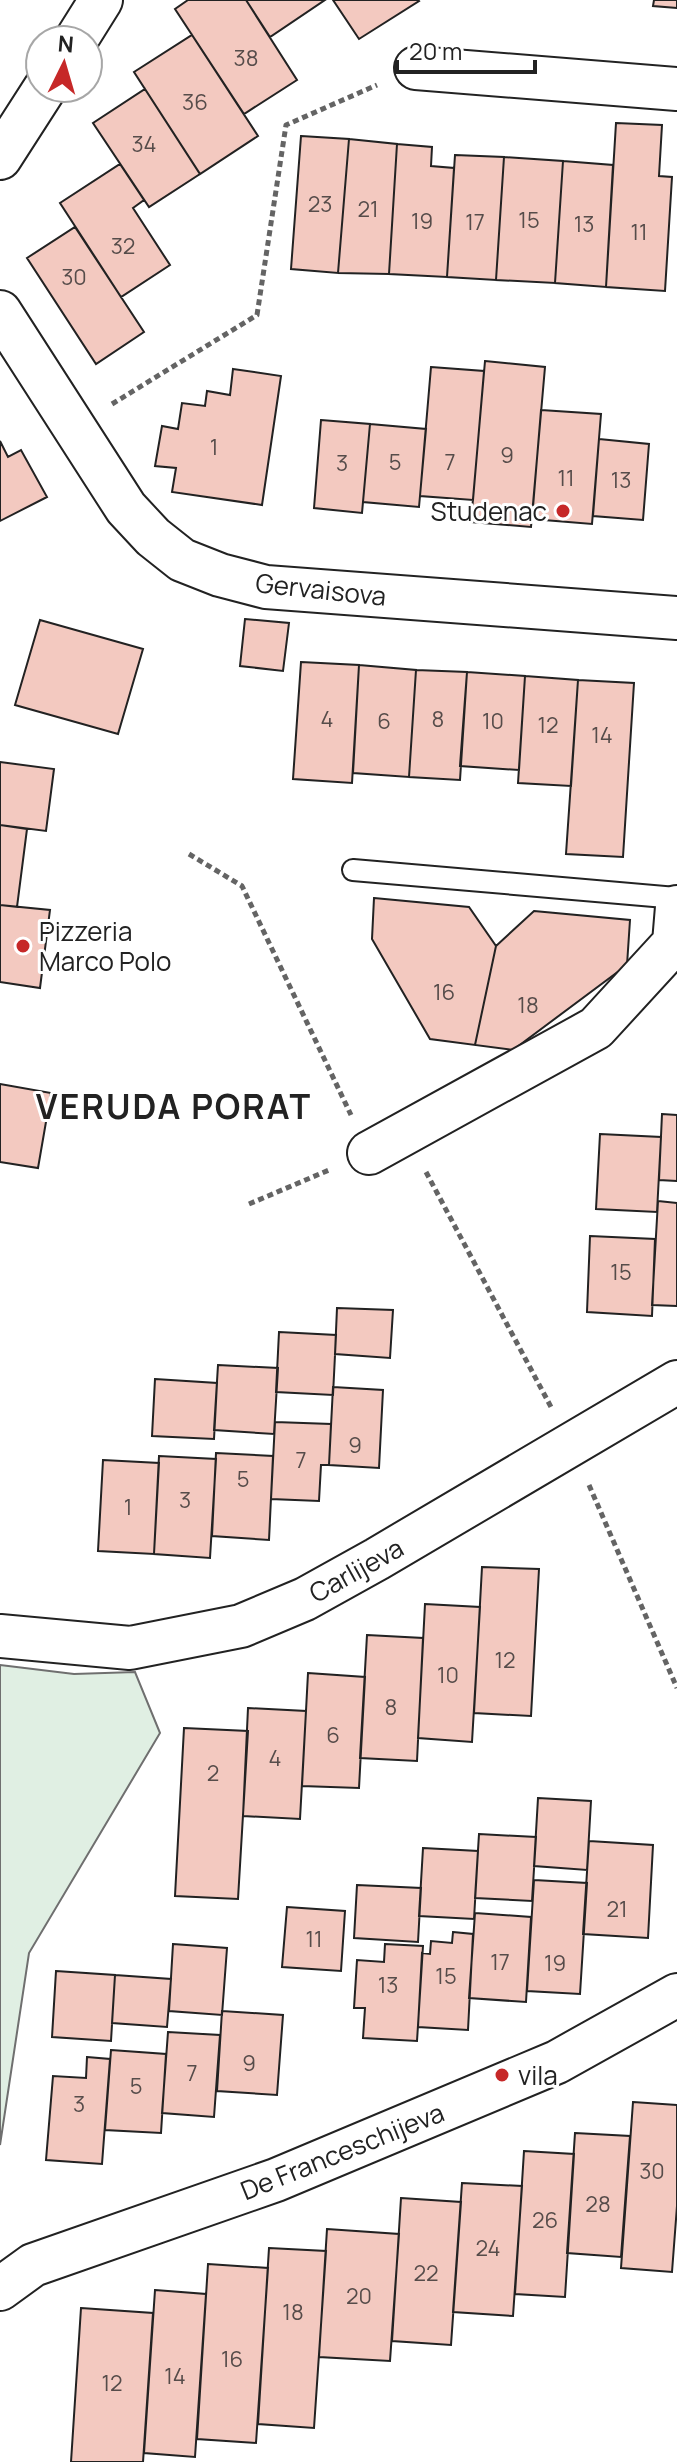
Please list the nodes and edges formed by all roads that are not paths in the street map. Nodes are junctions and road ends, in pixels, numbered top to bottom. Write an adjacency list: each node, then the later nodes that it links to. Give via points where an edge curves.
1 (101, 0): 2 (street)
2 (86, 24)
3 (416, 68): 4 (street)
4 (677, 89)
5 (35, 104): 6 (street)
6 (0, 158)
7 (0, 312): 8 (street, Gervaisova, via 126,508 182,560 266,587)
8 (677, 618)
9 (353, 870): 10 (lane)
10 (677, 898)
11 (677, 907): 12 (street, via 674,943 596,1028)
12 (369, 1153)
13 (677, 1382): 14 (street, Carlijeva, via 377,1559 305,1599 241,1626 130,1648)
14 (0, 1636)
15 (677, 1995): 16 (street, De Franceschijeva, via 557,2062 276,2180 33,2265)
16 (0, 2289)

